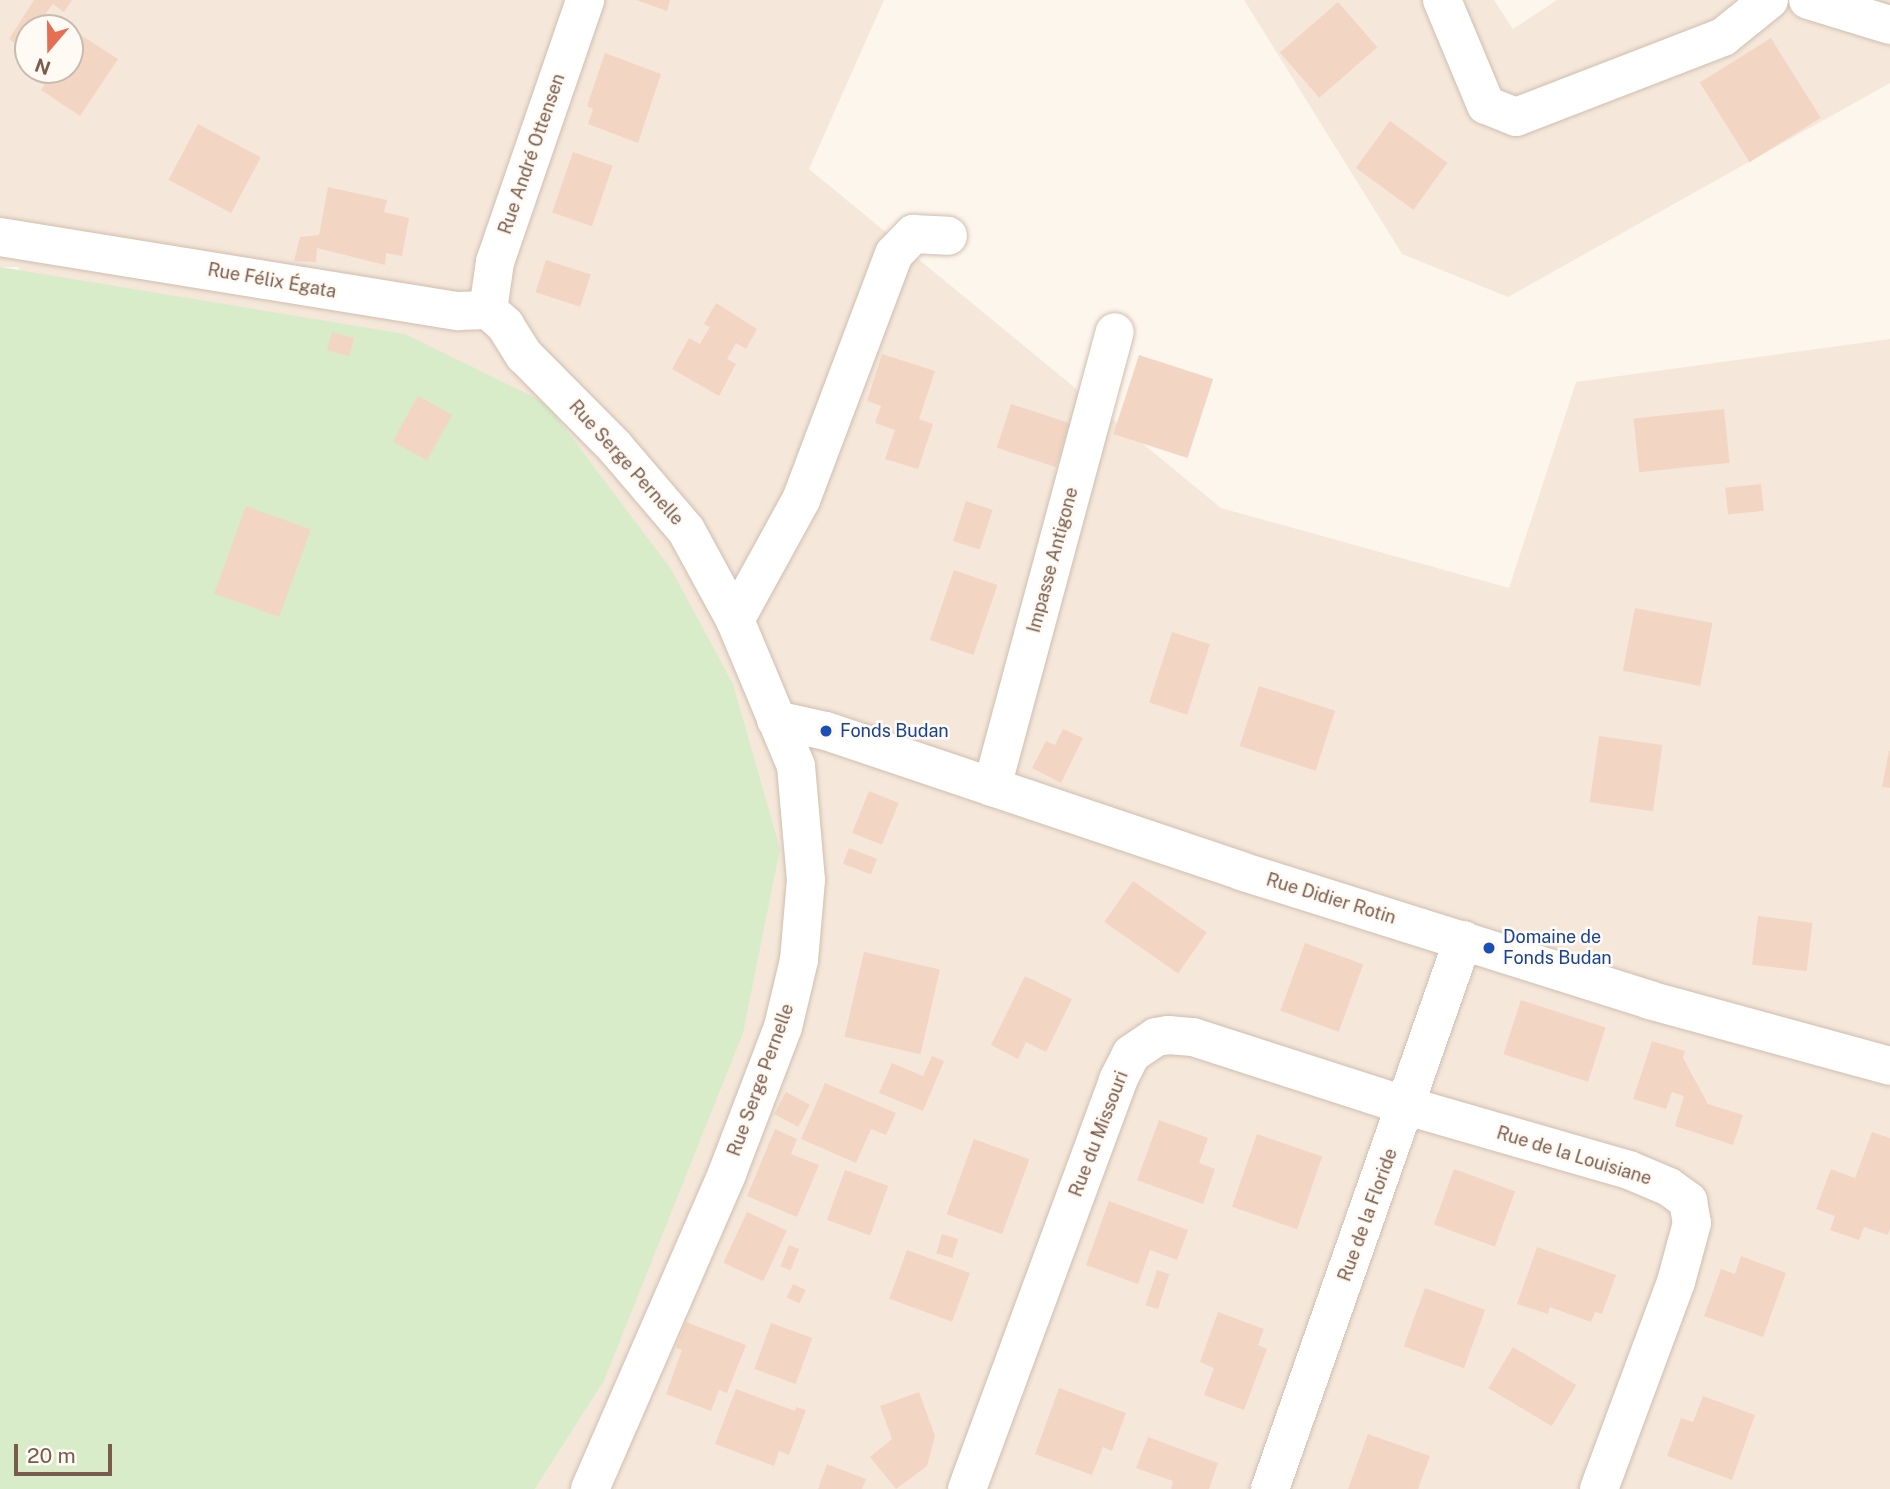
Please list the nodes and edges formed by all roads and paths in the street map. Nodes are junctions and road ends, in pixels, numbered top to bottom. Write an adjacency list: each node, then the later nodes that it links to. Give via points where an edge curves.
1 (585, 0): 8 (street, Rue André Ottensen, via 495,262)
2 (1442, 0): 3 (street, via 1486,105 1516,117 1723,37)
3 (1769, 0)
4 (1808, 0): 5 (street)
5 (1890, 25)
6 (948, 236): 10 (street, via 913,234 894,254 801,500)
7 (0, 237): 8 (street, Rue Félix Égata, via 431,307)
8 (488, 310): 10 (street, Rue Serge Pernelle, via 686,530)
9 (1115, 332): 12 (street, Impasse Antigone)
10 (735, 620): 11 (street, Rue Serge Pernelle)
11 (776, 720): 12 (street, Rue Didier Rotin, via 826,731); 16 (street, Rue Serge Pernelle, via 796,765 804,831 805,923 793,992 727,1174)
12 (992, 787): 13 (street, Rue Didier Rotin)
13 (1463, 940): 14 (street, Rue Didier Rotin, via 1648,1000); 15 (street, Rue de la Floride)
14 (1890, 1066)
15 (1407, 1106): 17 (street, Rue du Missouri, via 1193,1037 1156,1037 1130,1054); 18 (street, Rue de la Floride); 19 (street, Rue de la Louisiane, via 1629,1170 1669,1186 1688,1201 1692,1223 1676,1282)
16 (590, 1489)
17 (967, 1489)
18 (1270, 1489)
19 (1600, 1489)

